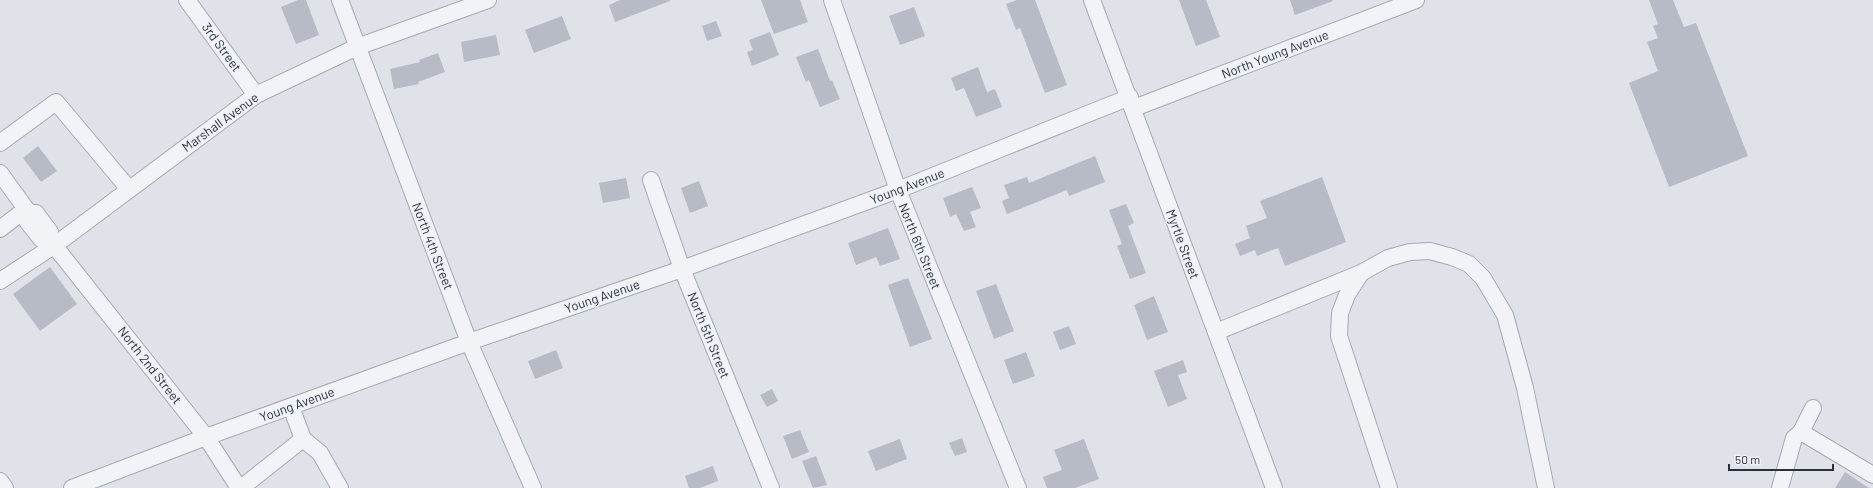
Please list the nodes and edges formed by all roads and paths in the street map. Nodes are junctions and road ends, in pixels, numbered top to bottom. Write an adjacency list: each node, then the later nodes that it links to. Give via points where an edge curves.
1 (187, 0): 8 (street, 3rd Street)
2 (340, 0): 7 (street, North 4th Street)
3 (488, 0): 7 (street, Marshall Avenue)
4 (832, 0): 14 (street, North 6th Street)
5 (1093, 0): 9 (street, Myrtle Street)
6 (1416, 0): 9 (street, North Young Avenue)
7 (357, 47): 8 (street, Marshall Avenue); 22 (street, North 4th Street)
8 (256, 95): 13 (street, Marshall Avenue)
9 (1132, 103): 14 (street, Young Avenue); 21 (street, Myrtle Street)
10 (0, 143): 13 (street, via 56,102)
11 (2, 178): 15 (street)
12 (651, 180): 18 (street, North 5th Street)
13 (129, 189): 17 (street, Marshall Avenue)
14 (898, 190): 18 (street, Young Avenue); 36 (street, North 6th Street)
15 (28, 211): 16 (street); 17 (street, via 28,221 41,239)
16 (0, 229)
17 (52, 242): 20 (street, Marshall Avenue); 26 (street, North 2nd Street)
18 (682, 269): 22 (street, Young Avenue); 35 (street, North 5th Street)
19 (1361, 273): 21 (street); 38 (street, via 1340,313 1339,336); 39 (street, via 1388,258 1410,252 1430,251 1469,264 1483,278 1499,304 1511,334)
20 (0, 281)
21 (1216, 332): 37 (street, Myrtle Street)
22 (469, 342): 23 (street, Young Avenue); 34 (street, North 4th Street)
23 (291, 407): 26 (street, Young Avenue); 27 (street)
24 (1813, 408): 25 (street)
25 (1801, 432): 28 (street); 40 (street, via 1794,438)
26 (206, 436): 31 (street, Young Avenue); 32 (street, North 2nd Street)
27 (303, 440): 32 (street); 33 (street, via 320,453)
28 (1873, 475)
29 (0, 481): 30 (street)
30 (5, 488)
31 (72, 488)
32 (240, 488)
33 (340, 488)
34 (533, 488)
35 (771, 488)
36 (1018, 488)
37 (1274, 488)
38 (1389, 488)
39 (1546, 488)
40 (1780, 488)

